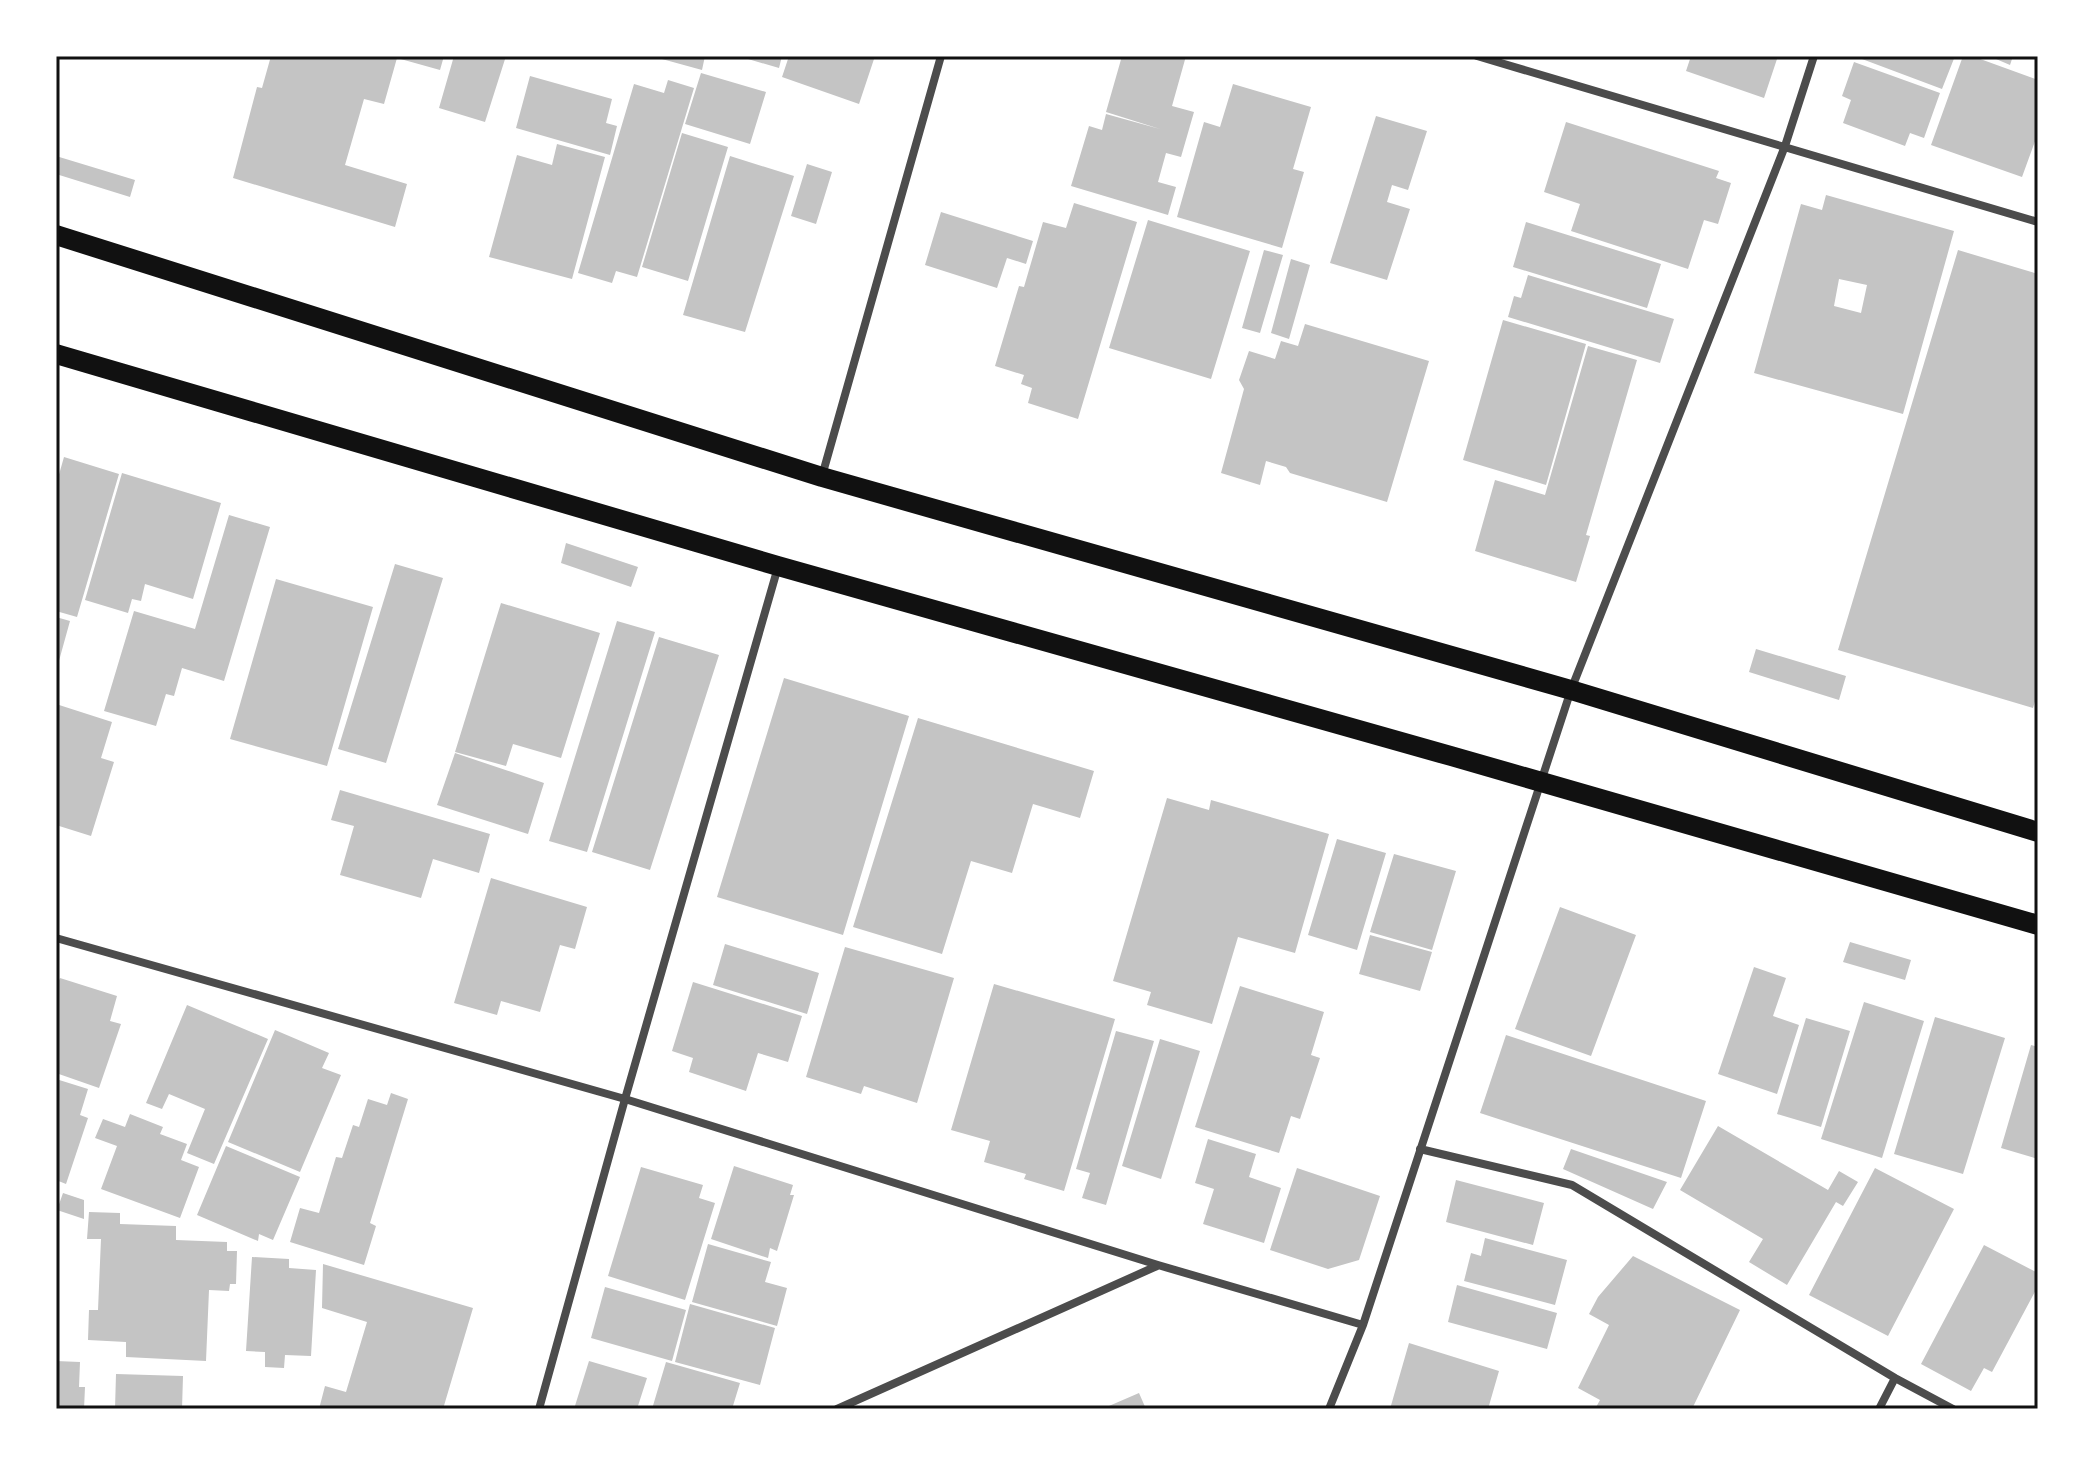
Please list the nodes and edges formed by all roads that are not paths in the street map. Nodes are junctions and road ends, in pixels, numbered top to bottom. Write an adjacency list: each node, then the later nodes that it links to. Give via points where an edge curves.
1 (941, 56): 8 (street)
2 (1477, 56): 4 (street)
3 (1814, 56): 4 (street)
4 (1785, 146): 5 (street); 10 (street)
5 (2038, 222)
6 (56, 235): 8 (main road)
7 (56, 354): 9 (main road)
8 (822, 477): 10 (main road)
9 (778, 566): 11 (main road); 15 (street)
10 (1571, 690): 11 (street); 12 (main road)
11 (1539, 781): 13 (main road); 16 (street)
12 (2038, 832)
13 (2038, 925)
14 (56, 938): 15 (street)
15 (625, 1099): 17 (street); 20 (street)
16 (1420, 1149): 18 (street); 19 (street, via 1572,1185)
17 (1158, 1265): 18 (street); 21 (street)
18 (1363, 1325): 22 (street)
19 (1895, 1378): 23 (street); 24 (street)
20 (539, 1409)
21 (837, 1409)
22 (1329, 1409)
23 (1879, 1409)
24 (1953, 1409)

